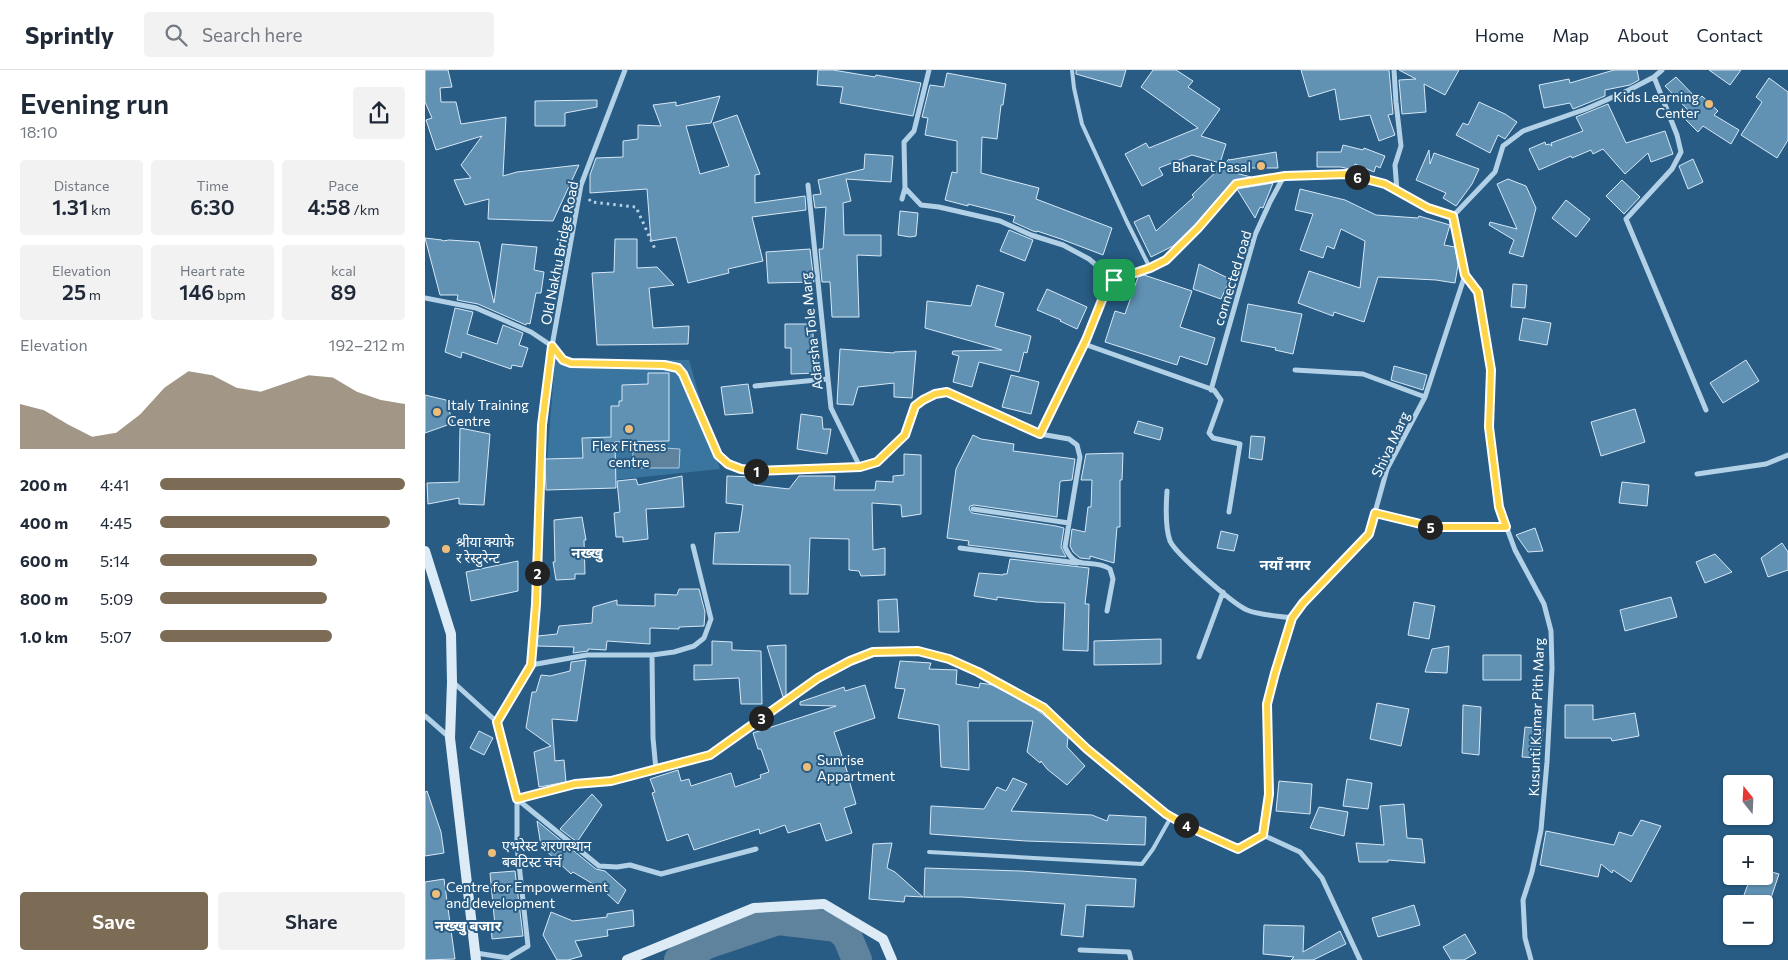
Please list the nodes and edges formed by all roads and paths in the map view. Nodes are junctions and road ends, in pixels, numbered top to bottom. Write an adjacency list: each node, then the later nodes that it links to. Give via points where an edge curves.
1 (625, 70): 8 (street, Old Nakhu Bridge Road)
2 (929, 70): 10 (street, via 914,130 904,142)
3 (1072, 70): 15 (lane, via 1082,124)
4 (1394, 70): 11 (street, via 1401,146 1395,165)
5 (1662, 70): 6 (street)
6 (1654, 77): 13 (street, via 1586,109 1523,131 1503,146 1495,172); 26 (street, via 1681,152 1672,169 1626,219)
7 (1285, 176): 11 (street, via 1347,174 1385,184); 15 (street, via 1236,184 1166,260); 24 (street, connected road, via 1255,235)
8 (581, 185): 14 (path, via 591,202 636,207); 20 (street, Old Nakhu Bridge Road)
9 (808, 186): 22 (street, Adarsha Tole Marg)
10 (905, 188): 12 (street); 17 (street, via 921,204 999,221 1063,245 1089,259)
11 (1397, 191): 13 (street, via 1428,208)
12 (902, 199)
13 (1453, 216): 16 (street, Kusunti Kumar Pith Marg)
14 (655, 248)
15 (1150, 268): 17 (street)
16 (1465, 275): 25 (street, Shiva Marg); 36 (street, Kusunti Kumar Pith Marg, via 1478,292 1491,370 1489,427 1499,507)
17 (1114, 280): 19 (street, via 1104,295)
18 (425, 298): 20 (street, via 476,308 531,332)
19 (1084, 344): 24 (street); 27 (street)
20 (552, 346): 29 (street, via 563,360 571,363 678,368 718,455 728,464 758,471); 46 (street, Old Nakhu Bridge Road, via 542,425)
21 (1295, 370): 25 (street, via 1363,374)
22 (827, 379): 23 (street); 29 (street, Adarsha Tole Marg, via 831,408)
23 (755, 386)
24 (1211, 390): 33 (street, via 1221,400 1210,436 1240,444)
25 (1425, 397): 34 (street, Shiva Marg, via 1387,469)
26 (1706, 410)
27 (1040, 434): 29 (street, via 947,392 935,394 915,406 905,435 877,462); 35 (street, via 1069,440 1077,445 1080,458)
28 (1788, 455): 30 (street, via 1766,464)
29 (860, 467)
30 (1697, 474)
31 (1167, 491): 41 (street, via 1170,541 1182,558)
32 (973, 509): 35 (street)
33 (1229, 512)
34 (1375, 513): 36 (street, via 1433,527); 43 (street, Shiva Marg, via 1369,534)
35 (1069, 523): 40 (street, via 1065,547)
36 (1506, 527): 64 (street, Kusunti Kumar Pith Marg, via 1543,604 1551,631 1548,752 1540,834 1523,900 1525,938)
37 (693, 546): 44 (street, via 711,619 704,638 694,646)
38 (960, 548): 40 (street)
39 (425, 551): 47 (main road, via 451,634)
40 (1078, 563): 42 (street, via 1102,564 1110,569 1113,579)
41 (1223, 592): 43 (street, via 1247,611); 45 (street)
42 (1107, 611)
43 (1292, 618): 54 (street, Shiva Marg, via 1267,704 1269,794)
44 (653, 655): 46 (street, via 587,655); 51 (street)
45 (1199, 657)
46 (531, 665): 49 (street, Old Nakhu Bridge Road)
47 (452, 682): 49 (street); 50 (main road)
48 (425, 716): 50 (street)
49 (497, 722): 52 (street)
50 (450, 738): 58 (main road)
51 (656, 770): 52 (street, via 611,781 575,784); 53 (street, via 710,755 818,678 850,661 873,652 918,651 949,659 978,672 1044,708 1087,749)
52 (517, 799): 55 (street, via 599,866 630,865 661,874); 58 (street, via 517,846 528,946 508,958)
53 (1171, 817): 54 (street, via 1238,849); 56 (lane, via 1142,864)
54 (1263, 835): 63 (street, via 1300,852 1322,878)
55 (756, 849)
56 (929, 852)
57 (1080, 950): 62 (street, via 1129,952)
58 (476, 956): 59 (main road)
59 (486, 960)
60 (627, 960): 61 (main road, via 754,908 824,904 883,938)
61 (892, 960)
62 (1131, 960)
63 (1360, 960)
64 (1531, 960)

